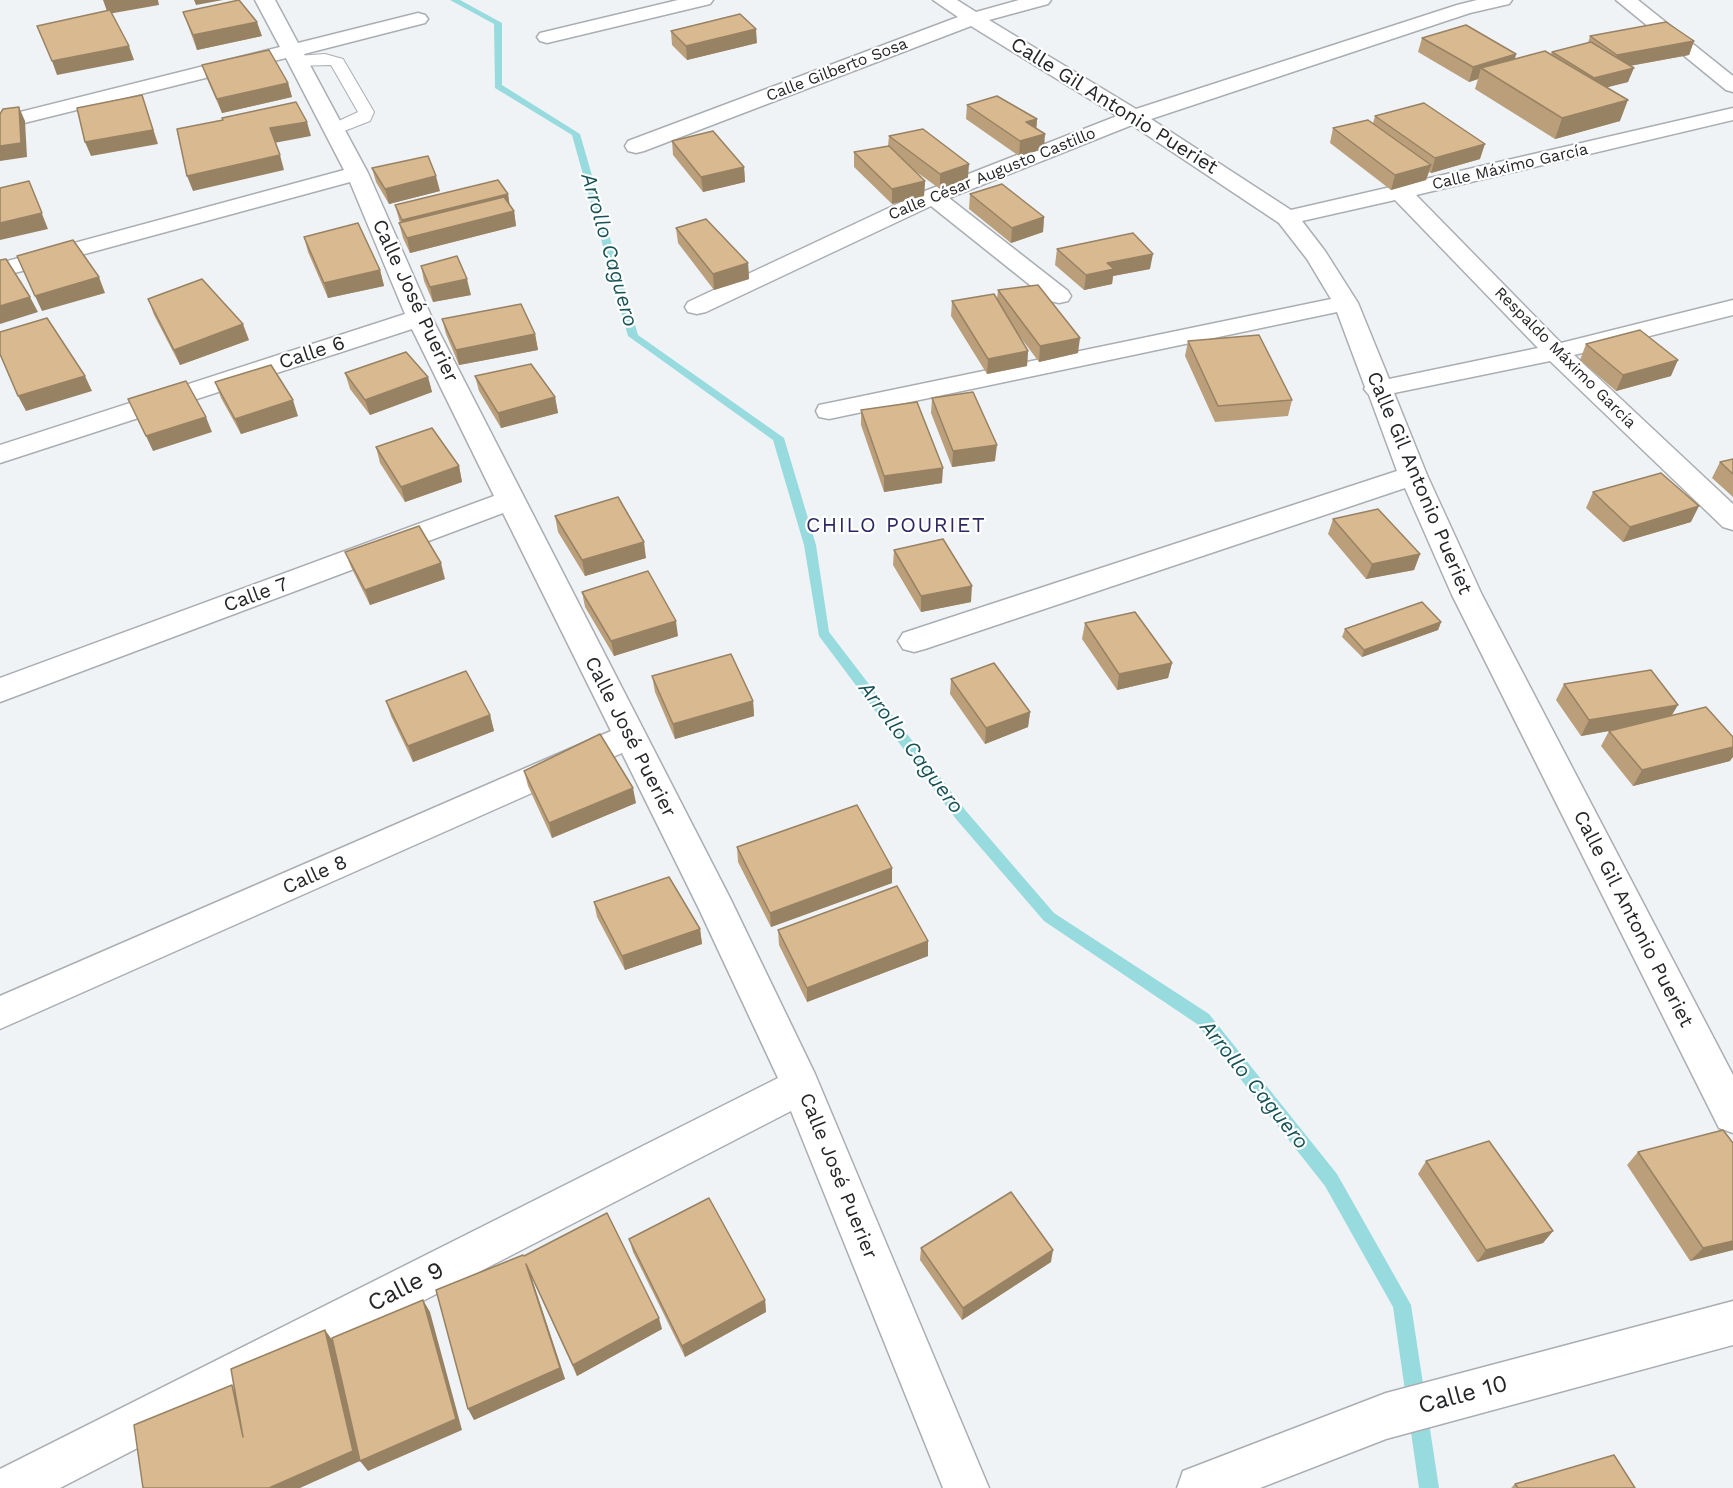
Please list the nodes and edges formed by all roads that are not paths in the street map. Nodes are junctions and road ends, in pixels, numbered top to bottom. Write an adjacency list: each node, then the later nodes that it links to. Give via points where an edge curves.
1 (265, 0): 12 (street, Calle José Puerier)
2 (703, 0): 11 (street)
3 (943, 0): 9 (street, Calle Gil Antonio Pueriet)
4 (1041, 0): 9 (street, Calle Gilberto Sosa)
5 (1440, 0): 8 (street)
6 (1502, 0): 8 (street, Calle César Augusto Castillo)
7 (1626, 0): 13 (street)
8 (1464, 9): 15 (street, Calle César Augusto Castillo)
9 (974, 18): 15 (street, Calle Gil Antonio Pueriet); 17 (street, Calle Gilberto Sosa)
10 (418, 19): 12 (street)
11 (547, 37)
12 (294, 56): 16 (street); 18 (street, Calle José Puerier)
13 (1733, 86)
14 (1733, 114): 19 (street, Calle Máximo García)
15 (1134, 117): 20 (street, Calle César Augusto Castillo); 21 (street, Calle Gil Antonio Pueriet)
16 (0, 123)
17 (636, 146)
18 (357, 173): 22 (street); 27 (street, Calle José Puerier)
19 (1401, 193): 21 (street, Calle Máximo García); 28 (street, Respaldo Máximo García)
20 (933, 196): 23 (street); 25 (street, Calle César Augusto Castillo)
21 (1287, 218): 24 (street, Calle Gil Antonio Pueriet)
22 (0, 270)
23 (1059, 296)
24 (1346, 303): 29 (street, Calle Gil Antonio Pueriet); 30 (street)
25 (697, 307)
26 (1733, 307): 28 (street)
27 (419, 318): 31 (street, Calle 6); 33 (street, Calle José Puerier)
28 (1556, 352): 29 (street); 34 (street, Respaldo Máximo García)
29 (1377, 389): 32 (street, Calle Gil Antonio Pueriet)
30 (829, 411)
31 (0, 453)
32 (1413, 475): 35 (street); 40 (street, Calle Gil Antonio Pueriet, via 1467,595)
33 (511, 500): 36 (street, Calle 7); 37 (street, Calle José Puerier)
34 (1733, 520)
35 (914, 640)
36 (0, 690)
37 (630, 736): 38 (street, Calle 8); 39 (street, Calle José Puerier)
38 (0, 1013)
39 (801, 1086): 42 (street, Calle 9); 43 (street, Calle José Puerier)
40 (1733, 1115)
41 (1733, 1323): 44 (street, Calle 10, via 1386,1416)
42 (11, 1488)
43 (966, 1488)
44 (1200, 1488)

